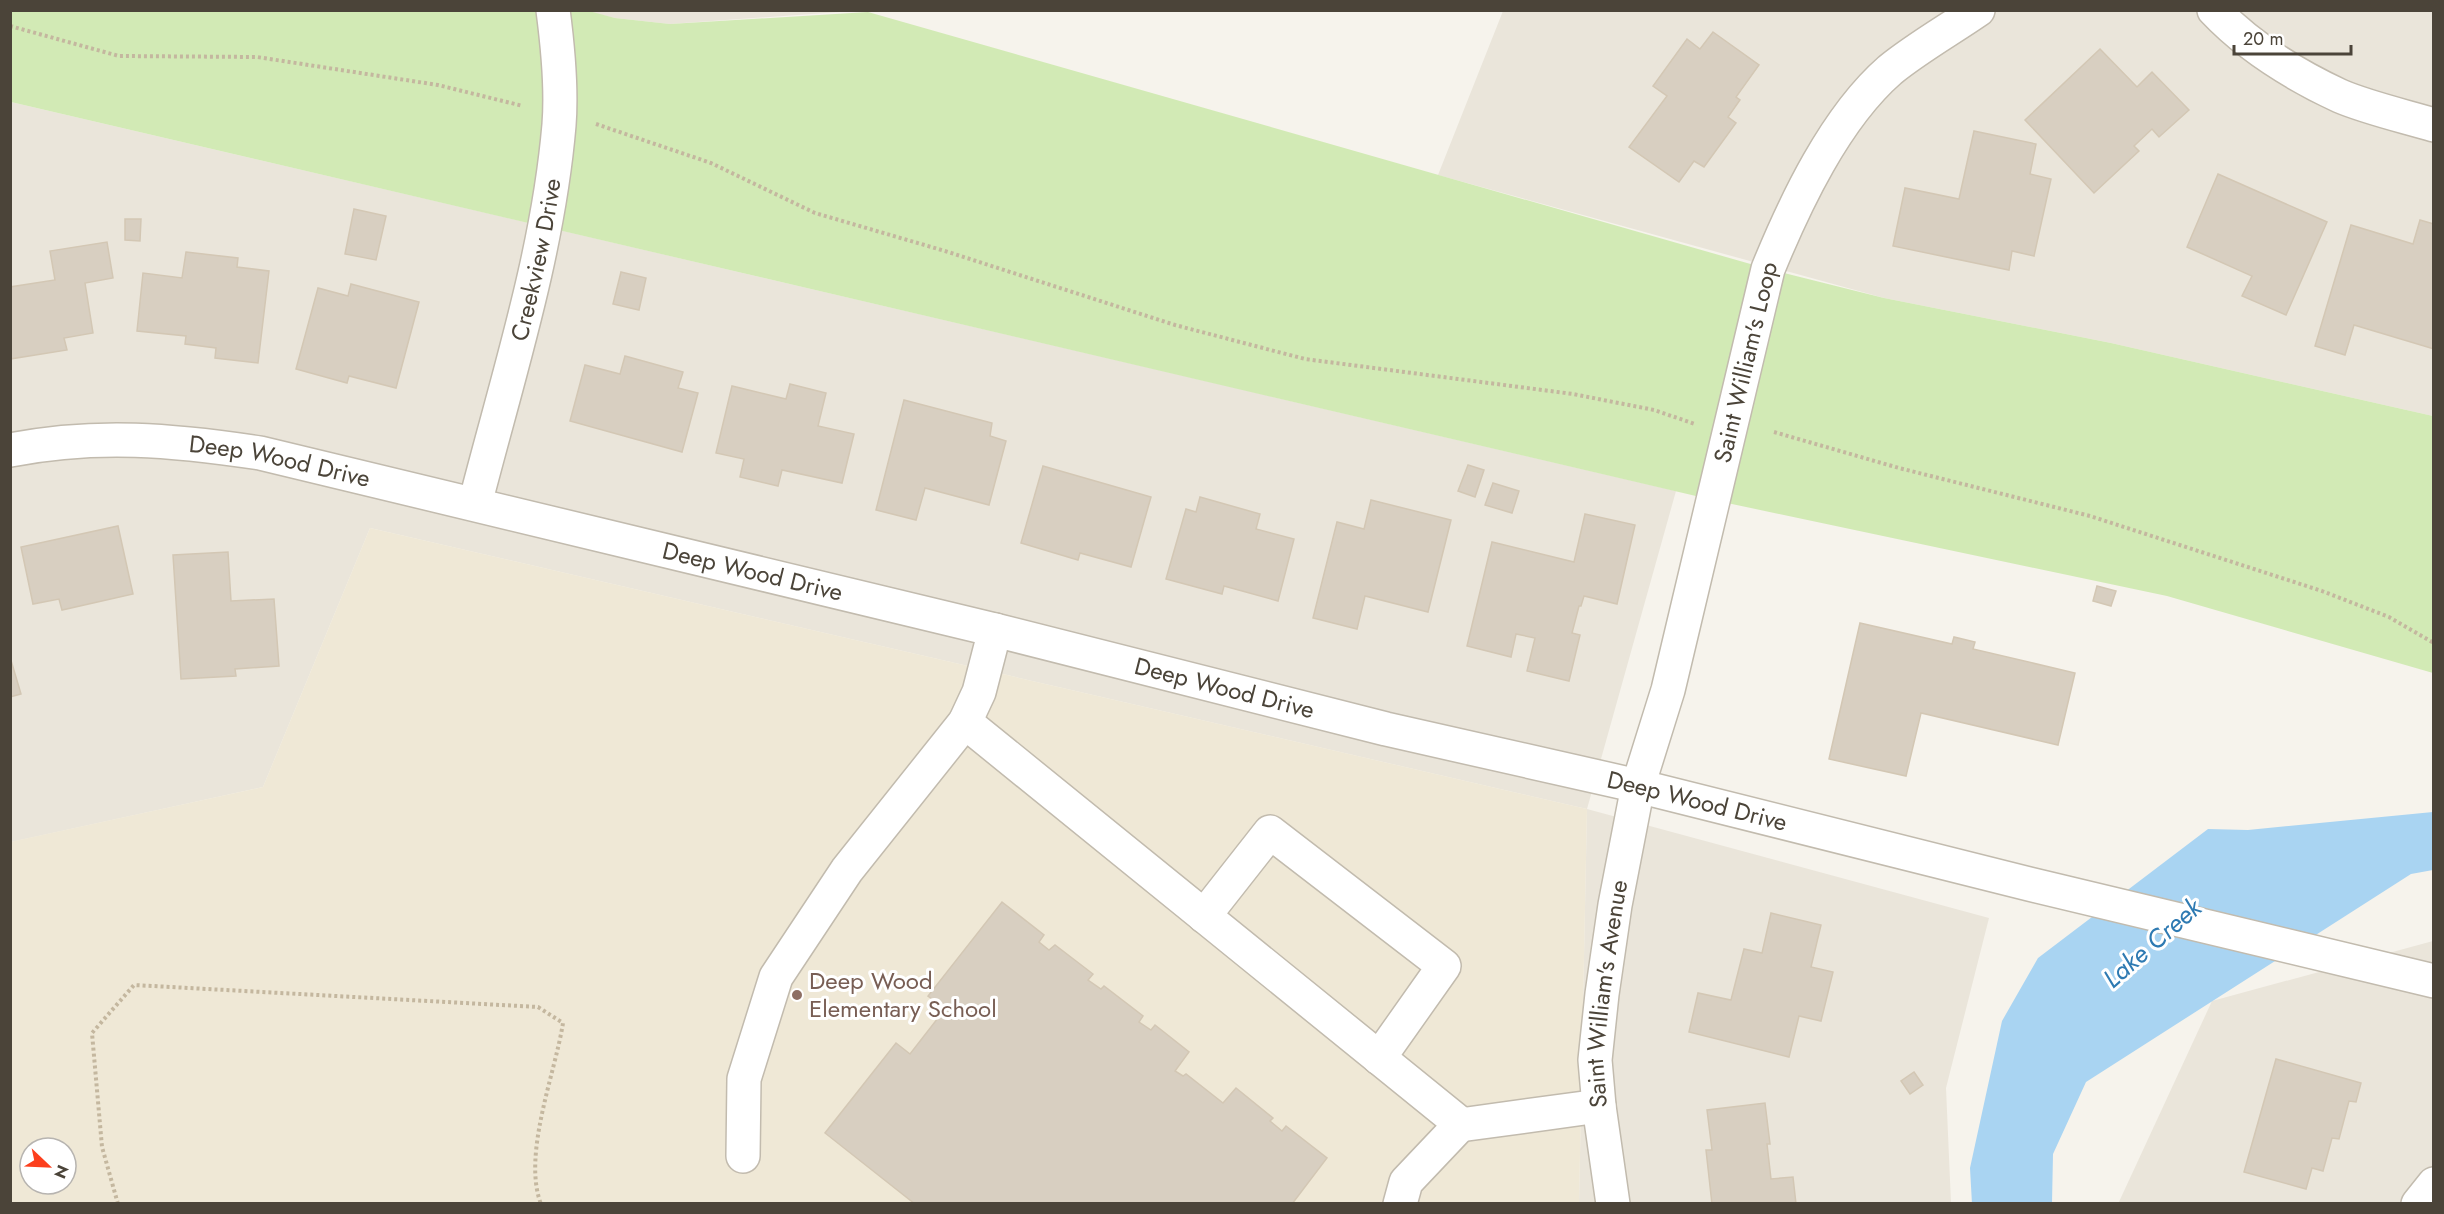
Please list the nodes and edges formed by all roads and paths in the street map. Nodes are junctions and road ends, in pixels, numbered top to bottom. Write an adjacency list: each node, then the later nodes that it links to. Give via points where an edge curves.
1 (553, 10): 11 (street, Creekview Drive, via 559,57 559,114 551,191 538,259)
2 (1978, 10): 15 (street, Saint William's Loop, via 1892,69 1875,86 1844,123 1791,214 1768,269 1668,690)
3 (2214, 10): 7 (street, via 2228,26 2271,58 2341,96)
4 (10, 26): 5 (path, via 119,56 257,57 438,85)
5 (527, 107)
6 (590, 122): 8 (path, via 711,163 815,213 1174,326 1305,359 1573,394 1654,410)
7 (2433, 125)
8 (1701, 426)
9 (1774, 432): 13 (path, via 2090,516 2322,591 2389,617)
10 (10, 450): 11 (street, Deep Wood Drive, via 91,439 192,442 260,453)
11 (475, 504): 12 (street, Deep Wood Drive)
12 (995, 630): 14 (street, via 979,692); 15 (street, Deep Wood Drive, via 1386,729)
13 (2433, 643)
14 (965, 722): 16 (street); 21 (street, via 847,870 776,977 744,1079)
15 (1638, 786): 17 (street, Deep Wood Drive); 19 (street, Saint William's Avenue, via 1602,994 1595,1060)
16 (1204, 916): 18 (street); 18 (street, via 1270,832 1444,966)
17 (2433, 981)
18 (1379, 1058): 20 (street)
19 (1599, 1106): 20 (street); 26 (street, Saint William's Avenue)
20 (1462, 1125): 25 (street, via 1406,1182)
21 (743, 1156)
22 (2433, 1184): 27 (street)
23 (118, 1203): 24 (path, via 102,1147 92,1033 134,985 538,1007 563,1023 536,1143 537,1193)
24 (541, 1203)
25 (1401, 1203)
26 (1613, 1203)
27 (2418, 1203)

